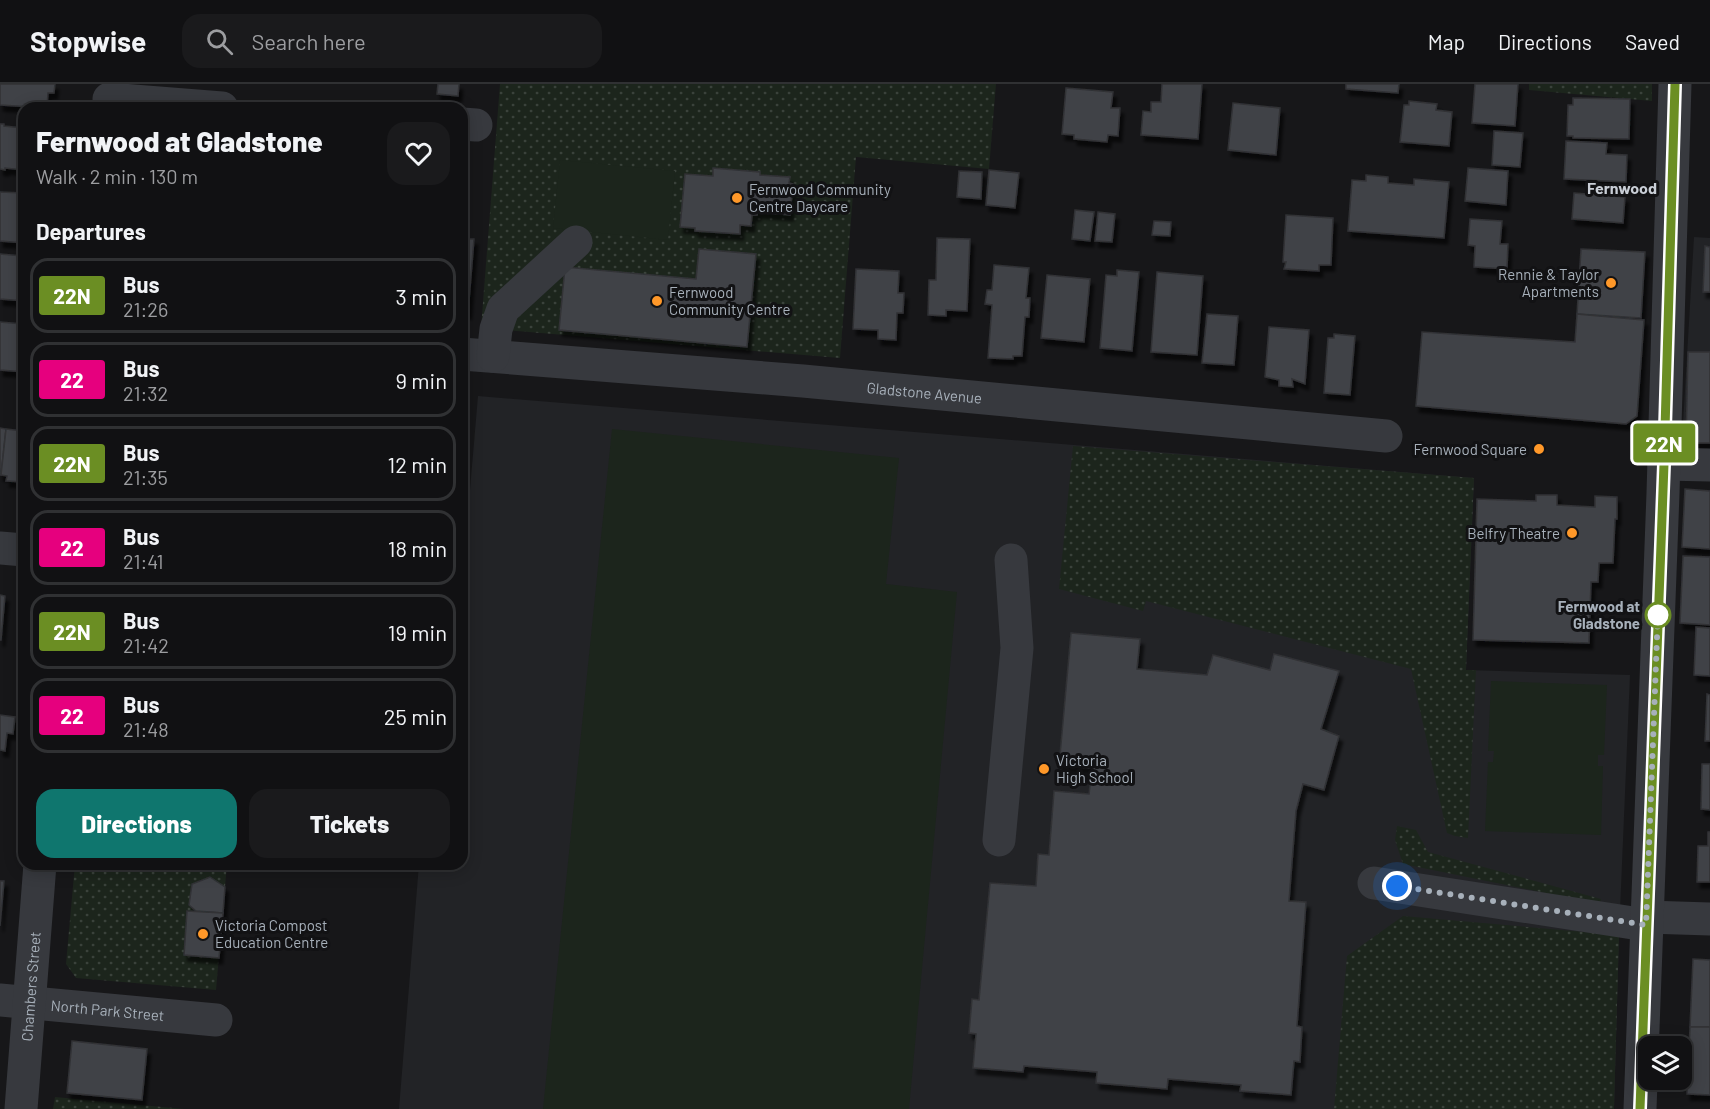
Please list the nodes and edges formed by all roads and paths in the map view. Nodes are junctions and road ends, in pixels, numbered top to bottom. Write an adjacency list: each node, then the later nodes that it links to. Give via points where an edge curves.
1 (1675, 84): 7 (street)
2 (109, 97): 3 (street)
3 (160, 102)
4 (576, 242): 5 (street, via 503,309 496,329)
5 (478, 355): 6 (street, Gladstone Avenue)
6 (1386, 436)
7 (1664, 464): 8 (street); 16 (street)
8 (1710, 465)
9 (0, 548): 10 (street)
10 (18, 550)
11 (1011, 560): 12 (street, via 1017,648)
12 (999, 840)
13 (39, 870): 17 (street, Chambers Street)
14 (1374, 883): 16 (street)
15 (1710, 919): 16 (street)
16 (1646, 921): 20 (street)
17 (15, 1001): 18 (street, North Park Street); 19 (street, Chambers Street)
18 (216, 1020)
19 (21, 1109)
20 (1640, 1109)

